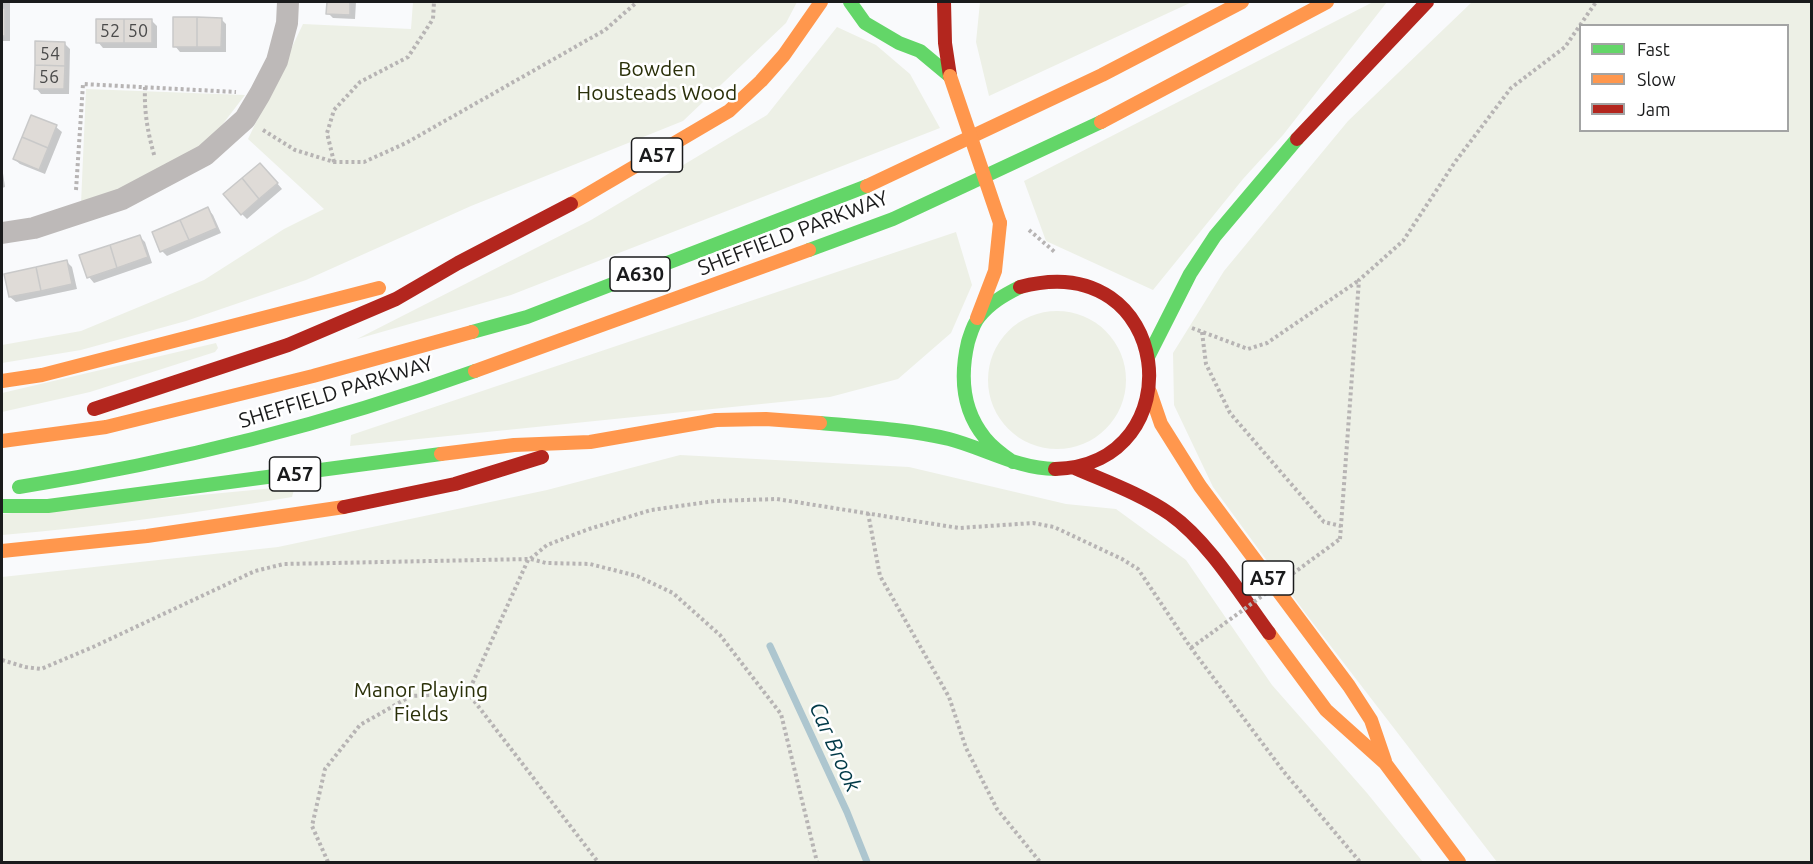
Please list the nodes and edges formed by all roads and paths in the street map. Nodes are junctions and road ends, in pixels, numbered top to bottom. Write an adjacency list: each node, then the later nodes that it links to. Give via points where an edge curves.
1 (288, 2): 15 (street, via 277,61)
2 (434, 2): 17 (path, via 433,19 408,57 360,82 334,110 327,133)
3 (637, 2): 17 (path, via 605,30 406,143 364,162)
4 (821, 2): 23 (highway, A57, via 784,55 729,111 593,193)
5 (850, 2): 13 (highway, via 864,23 920,51)
6 (944, 2): 13 (highway, A57)
7 (1242, 2): 34 (highway, SHEFFIELD PARKWAY / A630, via 1102,75 860,189 527,317 118,424)
8 (1328, 2): 38 (highway, SHEFFIELD PARKWAY / A630, via 1116,115 893,219 642,312 397,399 311,425 101,474)
9 (1427, 2): 28 (highway, via 1300,135 1203,252)
10 (1596, 2): 11 (path)
11 (1581, 24)
12 (1579, 27): 41 (path, via 1565,47 1511,88 1455,162 1403,241 1359,280)
13 (950, 76): 20 (highway, A57, bridge)
14 (145, 87): 15 (path); 18 (path, via 148,132); 19 (path, via 83,84)
15 (260, 93): 16 (street)
16 (244, 118): 17 (path, via 295,150); 18 (street, via 205,155)
17 (334, 162)
18 (161, 179): 19 (street, via 122,199)
19 (74, 215): 21 (street)
20 (1000, 223): 22 (highway, A57); 26 (highway, A57, via 995,271)
21 (2, 233)
22 (1012, 250)
23 (458, 263): 29 (highway, via 302,309 42,375); 31 (highway, A57, via 396,299 288,345)
24 (1029, 272): 25 (highway, A57)
25 (1046, 282): 26 (highway, A57, via 1015,290 986,308); 28 (highway, A57, via 1068,281 1105,293 1134,320)
26 (976, 320): 36 (highway, A57, via 962,360 962,388 970,415 985,438 996,452)
27 (1202, 332): 41 (path, via 1206,364 1230,413 1324,522)
28 (1149, 355): 30 (highway, A57)
29 (2, 381)
30 (1150, 392): 37 (highway, A57, via 1145,411 1124,442 1110,454); 47 (highway, A57, via 1161,424 1200,486 1371,720)
31 (83, 411)
32 (25, 424): 33 (highway)
33 (2, 429)
34 (2, 441)
35 (590, 442): 36 (highway, A57, via 700,422 775,418 886,428 950,440); 39 (highway, A57, via 508,446 48,506); 42 (highway, via 455,484 330,510 147,536)
36 (1013, 462): 37 (highway, A57, via 1057,471)
37 (1075, 468): 47 (highway, A57, via 1143,498 1193,533 1326,710)
38 (2, 490)
39 (2, 506)
40 (868, 513): 43 (path, via 777,499 715,501 651,510 547,545); 44 (path, via 959,528 1033,523 1054,527 1138,570); 51 (path, via 880,576 949,697 966,748 997,809)
41 (1341, 526): 44 (path, bridge, via 1340,539)
42 (2, 551)
43 (529, 559): 45 (path, via 284,564 255,571 41,669); 46 (path); 50 (path, via 590,564 637,576 673,592 720,635 781,714)
44 (1191, 648): 52 (path, via 1284,772)
45 (2, 660)
46 (468, 693): 48 (path, via 411,696 360,725 325,769 312,826); 49 (path)
47 (1385, 763): 53 (highway, A57)
48 (328, 862)
49 (598, 862)
50 (817, 862)
51 (1040, 862)
52 (1360, 862)
53 (1459, 862)

